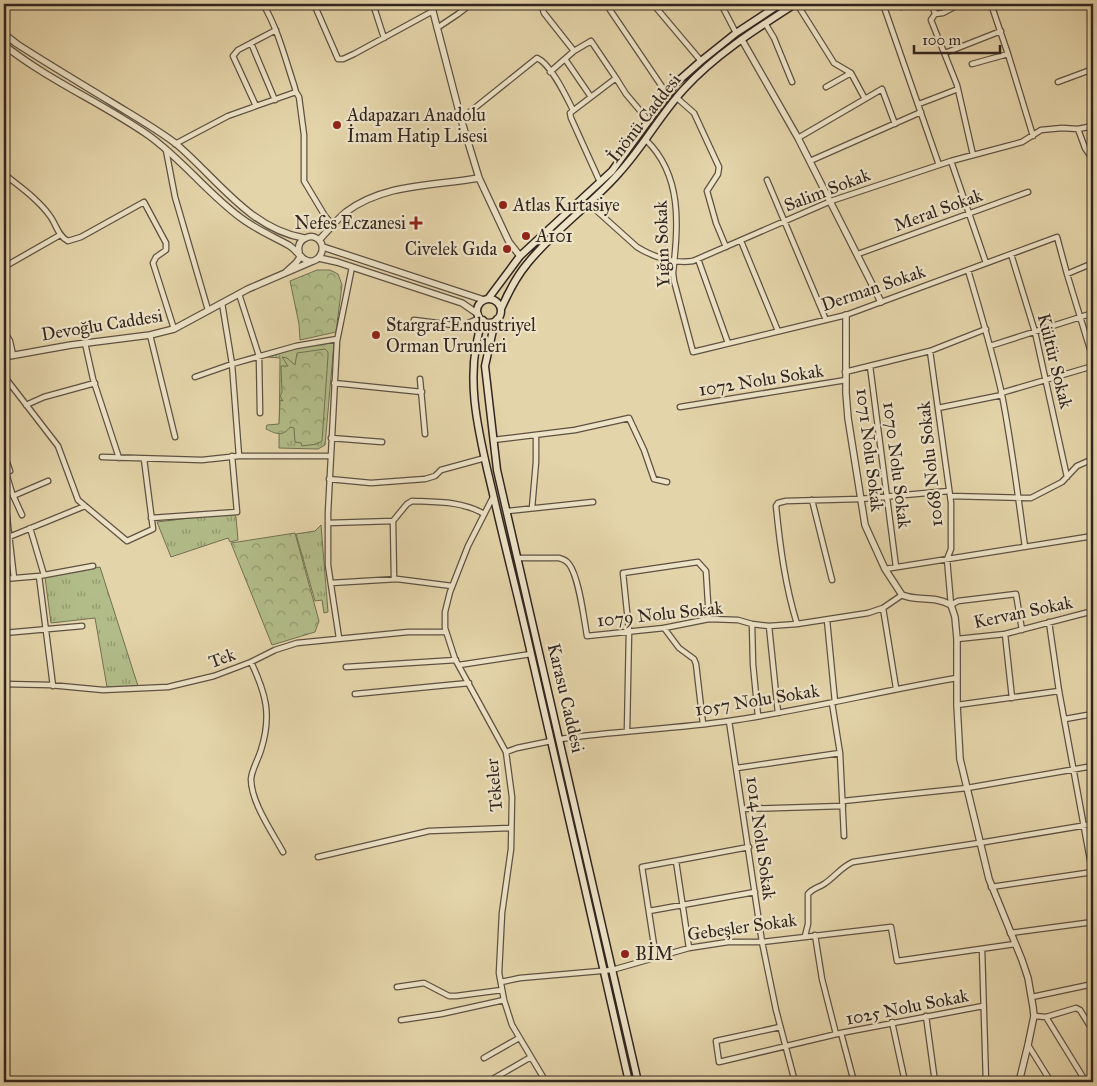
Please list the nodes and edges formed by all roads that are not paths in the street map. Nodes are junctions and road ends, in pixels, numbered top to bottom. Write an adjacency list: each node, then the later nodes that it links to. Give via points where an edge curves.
1 (263, 4): 21 (street)
2 (314, 4): 25 (street, via 338,59)
3 (373, 4): 25 (street)
4 (431, 4): 17 (street)
5 (470, 4): 20 (street)
6 (541, 4): 29 (street, via 544,13)
7 (606, 4): 44 (street)
8 (653, 4): 33 (street)
9 (721, 4): 23 (street)
10 (780, 4): 16 (main road, İnönü Caddesi)
11 (796, 4): 19 (main road, İnönü Caddesi); 37 (street, via 834,62)
12 (883, 4): 49 (street)
13 (932, 4): 18 (street)
14 (960, 4): 18 (street)
15 (991, 4): 22 (street)
16 (773, 6): 23 (main road, İnönü Caddesi)
17 (433, 11): 20 (street); 25 (street)
18 (935, 14): 30 (street, via 931,20)
19 (765, 23): 26 (main road, İnönü Caddesi); 39 (street)
20 (437, 28): 53 (street)
21 (276, 30): 27 (street); 43 (street)
22 (1000, 32): 30 (street); 31 (street)
23 (736, 33): 33 (main road, İnönü Caddesi)
24 (4, 34): 61 (street)
25 (384, 38)
26 (742, 40): 46 (main road, İnönü Caddesi, via 701,71); 59 (street)
27 (251, 43): 48 (street); 50 (street, via 234,56)
28 (4, 45): 62 (street, via 148,135)
29 (574, 50): 32 (street); 38 (street, via 591,41)
30 (945, 53): 42 (street)
31 (1008, 54): 34 (street); 58 (street)
32 (565, 59): 36 (street); 45 (street)
33 (700, 61): 44 (main road, İnönü Caddesi)
34 (972, 64)
35 (1093, 69): 40 (street)
36 (550, 72): 51 (street); 53 (street, via 537,58)
37 (851, 73): 41 (street); 47 (street)
38 (616, 78): 45 (street); 54 (street)
39 (792, 82)
40 (1058, 82)
41 (826, 86)
42 (958, 89): 49 (street); 63 (street)
43 (296, 92): 48 (street); 77 (street, via 304,135 304,182)
44 (667, 94): 54 (main road, İnönü Caddesi)
45 (591, 96): 51 (street)
46 (676, 98): 60 (main road, İnönü Caddesi); 83 (street, via 694,113 719,167 707,191)
47 (865, 99): 55 (street, via 882,89); 59 (street)
48 (275, 100): 50 (street)
49 (919, 104): 52 (street)
50 (256, 106): 61 (street, via 228,116)
51 (573, 110): 71 (street, via 571,118)
52 (921, 112): 55 (street); 67 (street)
53 (461, 119): 69 (street)
54 (648, 120): 71 (main road, İnönü Caddesi)
55 (895, 124): 65 (street)
56 (1093, 126): 57 (street, Salim Sokak)
57 (1078, 129): 58 (street, Salim Sokak, via 1051,128); 64 (street)
58 (1033, 136): 63 (street, Salim Sokak)
59 (798, 138): 65 (street)
60 (646, 140): 74 (main road, İnönü Caddesi); 90 (street, Yığın Sokak, via 664,165 677,205)
61 (175, 144): 79 (street, via 265,224)
62 (166, 150): 84 (street, via 240,218); 103 (street, via 175,197)
63 (973, 155): 66 (street, Salim Sokak)
64 (1093, 160)
65 (810, 161): 73 (street)
66 (952, 161): 67 (street, Salim Sokak); 75 (street)
67 (939, 165): 73 (street, Salim Sokak)
68 (4, 174): 78 (street, via 34,197 51,216)
69 (479, 178): 77 (street, via 385,192 345,213); 87 (street, via 509,242)
70 (767, 180): 76 (street)
71 (600, 182): 87 (main road, İnönü Caddesi)
72 (1028, 192): 75 (street, Meral Sokak)
73 (831, 201): 76 (street, Salim Sokak); 85 (street)
74 (588, 204): 90 (street, Salim Sokak, via 637,247 652,255); 102 (main road, İnönü Caddesi, via 528,263)
75 (969, 213): 85 (street, Meral Sokak); 91 (street)
76 (784, 221): 81 (street, Salim Sokak); 110 (street)
77 (333, 225): 80 (street)
78 (60, 235): 93 (street); 111 (street, via 68,241 74,240 144,202 166,243 166,250 153,263)
79 (304, 238): 80 (street); 84 (street, via 299,244)
80 (319, 240): 82 (street)
81 (740, 240): 83 (street, Salim Sokak); 114 (street)
82 (323, 247): 88 (street); 99 (street)
83 (726, 247): 89 (street, Salim Sokak)
84 (300, 254): 88 (street, via 307,260); 96 (street, via 296,264)
85 (858, 254): 100 (street)
86 (1011, 254): 91 (street, Derman Sokak); 97 (street, Derman Sokak, via 1057,237); 115 (street, Kültür Sokak)
87 (520, 256): 99 (main road)
88 (317, 259): 94 (street); 96 (street, Devoğlu Caddesi)
89 (698, 259): 90 (street, Salim Sokak); 119 (street)
90 (674, 260): 122 (street, Yığın Sokak, via 674,281)
91 (986, 263): 95 (street, Derman Sokak)
92 (1093, 263): 97 (street)
93 (4, 267)
94 (352, 267): 106 (street, via 462,303); 117 (street)
95 (968, 270): 100 (street, Derman Sokak); 112 (street)
96 (283, 274): 98 (street, Devoğlu Caddesi)
97 (1067, 274): 107 (street)
98 (239, 294): 101 (street, Devoğlu Caddesi); 124 (street)
99 (486, 300): 102 (main road, via 498,303); 106 (main road, via 478,306)
100 (881, 302): 105 (street, Derman Sokak)
101 (222, 303): 103 (street, Devoğlu Caddesi); 127 (street)
102 (501, 309): 109 (main road)
103 (208, 310): 111 (street, Devoğlu Caddesi)
104 (1093, 313): 107 (street)
105 (846, 315): 110 (street, Derman Sokak); 130 (street, 1071 Nolu Sokak)
106 (480, 317): 108 (street, via 461,326); 109 (main road, via 490,322); 156 (main road, Karasu Caddesi, via 473,364 475,403)
107 (1080, 317): 115 (street); 126 (street)
108 (414, 320)
109 (497, 320): 148 (main road, Karasu Caddesi, via 485,366)
110 (826, 320): 114 (street, Derman Sokak)
111 (174, 328): 116 (street, Devoğlu Caddesi)
112 (986, 329): 120 (street); 121 (street)
113 (4, 331): 123 (street)
114 (778, 331): 119 (street, Derman Sokak)
115 (1035, 332): 120 (street); 135 (street, Kültür Sokak)
116 (150, 335): 118 (street, Devoğlu Caddesi); 146 (street)
117 (337, 339): 124 (street); 137 (street)
118 (85, 343): 123 (street, Devoğlu Caddesi); 136 (street)
119 (728, 343): 122 (street, Derman Sokak)
120 (990, 346): 139 (street)
121 (930, 351): 128 (street); 142 (street, 1068 Nolu Sokak)
122 (693, 352)
123 (13, 355): 125 (street, Devoğlu Caddesi)
124 (259, 356): 127 (street); 143 (street)
125 (4, 357)
126 (1093, 359)
127 (232, 364): 132 (street); 152 (street)
128 (870, 366): 130 (street); 167 (street, 1070 Nolu Sokak)
129 (1093, 366): 135 (street)
130 (845, 372): 134 (street, 1071 Nolu Sokak)
131 (4, 376): 140 (street)
132 (195, 377)
133 (420, 378): 138 (street)
134 (846, 380): 141 (street, 1072 Nolu Sokak); 170 (street, 1071 Nolu Sokak)
135 (1046, 380): 139 (street); 160 (street, Kültür Sokak)
136 (95, 383): 140 (street); 155 (street)
137 (334, 383): 138 (street); 147 (street)
138 (422, 392): 144 (street)
139 (1001, 394): 142 (street); 169 (street)
140 (26, 405): 173 (street, via 60,450 78,500)
141 (680, 406)
142 (938, 408): 165 (street, 1068 Nolu Sokak)
143 (260, 413)
144 (425, 434)
145 (536, 435): 148 (street); 163 (street, via 629,418 654,479); 174 (street)
146 (175, 437)
147 (331, 438): 149 (street); 153 (street)
148 (493, 440): 175 (main road, Karasu Caddesi)
149 (382, 442)
150 (4, 454): 159 (street, via 10,471)
151 (232, 456): 152 (street); 157 (street, via 202,460); 178 (street, via 236,512)
152 (239, 456): 153 (street)
153 (330, 456): 161 (street)
154 (102, 457): 155 (street)
155 (119, 458): 157 (street)
156 (485, 458): 161 (street, via 441,470 433,477 419,480 371,483); 168 (main road, Karasu Caddesi)
157 (144, 459): 178 (street)
158 (1093, 459): 160 (street, via 1077,466)
159 (5, 473): 166 (street)
160 (1067, 477): 169 (street, via 1031,498)
161 (329, 479): 180 (street)
162 (48, 481): 166 (street)
163 (667, 482)
164 (4, 491): 183 (street)
165 (950, 494): 167 (street); 169 (street); 186 (street, 1068 Nolu Sokak, via 951,549)
166 (13, 496): 177 (street)
167 (887, 496): 170 (street); 188 (street, 1070 Nolu Sokak)
168 (493, 497): 176 (street, Tekeler); 217 (main road, Karasu Caddesi)
169 (1019, 498): 184 (street)
170 (860, 499): 171 (street); 189 (street, 1071 Nolu Sokak, via 864,525)
171 (812, 500): 194 (street); 205 (street, via 786,501 776,506 789,597)
172 (592, 502): 174 (street)
173 (85, 506): 178 (street, via 127,541 153,529); 181 (street)
174 (532, 508): 175 (street)
175 (507, 511): 185 (main road, Karasu Caddesi)
176 (484, 514): 179 (street, via 472,507 412,501); 196 (street, Tekeler)
177 (22, 515)
178 (152, 518)
179 (393, 521): 180 (street); 193 (street)
180 (328, 523): 195 (street)
181 (30, 528): 183 (street); 190 (street)
182 (1093, 536): 184 (street)
183 (9, 537): 191 (street)
184 (1025, 547): 186 (street)
185 (518, 558): 212 (street, 1079 Nolu Sokak, via 559,558 569,563 588,636); 238 (main road, Karasu Caddesi)
186 (947, 559): 188 (street); 198 (street, 1068 Nolu Sokak)
187 (93, 566): 190 (street)
188 (896, 567): 189 (street)
189 (886, 569): 197 (street, 1071 Nolu Sokak)
190 (41, 575): 191 (street); 209 (street)
191 (14, 578): 192 (street)
192 (4, 579)
193 (394, 579): 195 (street); 196 (street)
194 (832, 580)
195 (330, 583): 215 (street)
196 (452, 586): 211 (street, Tekeler, via 445,612)
197 (902, 595): 198 (street, via 938,598); 199 (street)
198 (951, 605): 210 (street, via 958,601 1016,594); 216 (street)
199 (883, 608): 202 (street, 1079 Nolu Sokak); 225 (street)
200 (1093, 611): 203 (street, Kervan Sokak)
201 (709, 619): 204 (street, 1079 Nolu Sokak); 208 (street, 1079 Nolu Sokak); 212 (street, via 706,571 698,562 623,573)
202 (827, 620): 205 (street, 1079 Nolu Sokak); 229 (street)
203 (1049, 622): 210 (street, Kervan Sokak); 226 (street)
204 (752, 624): 207 (street, 1079 Nolu Sokak); 233 (street)
205 (797, 624): 207 (street, 1079 Nolu Sokak)
206 (82, 626): 209 (street)
207 (769, 626): 231 (street)
208 (664, 628): 212 (street, 1079 Nolu Sokak); 236 (street, via 679,648 694,659)
209 (46, 629): 213 (street); 224 (street)
210 (1022, 630): 214 (street, Kervan Sokak)
211 (446, 632): 215 (street, Tek); 219 (street, Tekeler)
212 (629, 632): 237 (street)
213 (4, 633)
214 (1006, 634): 216 (street, Kervan Sokak); 228 (street)
215 (339, 638): 218 (street, Tek, via 297,643)
216 (957, 640): 221 (street)
217 (532, 654): 219 (street); 239 (main road, Karasu Caddesi)
218 (251, 662): 224 (street, Tek, via 214,676 168,687 103,690); 254 (street, via 268,711 261,749 252,774 253,789)
219 (457, 662): 220 (street); 222 (street, Tekeler)
220 (346, 667)
221 (956, 678): 225 (street, 1057 Nolu Sokak); 230 (street)
222 (469, 683): 227 (street); 240 (street, Tekeler)
223 (4, 684): 224 (street, Tek)
224 (53, 686)
225 (896, 688): 229 (street, 1057 Nolu Sokak)
226 (1059, 691): 228 (street); 234 (street)
227 (355, 694)
228 (1012, 698): 230 (street)
229 (834, 702): 231 (street, 1057 Nolu Sokak); 241 (street)
230 (957, 705): 245 (street, via 960,759)
231 (778, 713): 233 (street, 1057 Nolu Sokak)
232 (1093, 714): 234 (street)
233 (758, 716): 235 (street, 1057 Nolu Sokak)
234 (1065, 718): 244 (street)
235 (729, 721): 236 (street, 1057 Nolu Sokak); 243 (street, 1014 Nolu Sokak)
236 (703, 724): 237 (street, 1057 Nolu Sokak)
237 (627, 731): 238 (street, 1057 Nolu Sokak)
238 (560, 739): 273 (main road, Karasu Caddesi)
239 (551, 741): 240 (street); 272 (main road, Karasu Caddesi)
240 (506, 752): 250 (street, Tekeler, via 512,797)
241 (840, 753): 243 (street); 246 (street)
242 (1093, 766): 244 (street)
243 (737, 768): 247 (street, 1014 Nolu Sokak)
244 (1075, 770): 245 (street); 249 (street)
245 (967, 788): 246 (street); 252 (street)
246 (843, 804): 247 (street); 251 (street)
247 (743, 809): 253 (street, 1014 Nolu Sokak)
248 (1093, 824): 249 (street, Gebeşler Sokak)
249 (1084, 825): 252 (street, Gebeşler Sokak); 257 (street)
250 (510, 828): 255 (street, via 429,831); 274 (street, Tekeler, via 511,849 502,913)
251 (844, 836)
252 (979, 843): 259 (street); 266 (street, Gebeşler Sokak, via 867,859 844,866 808,894)
253 (748, 846): 256 (street); 260 (street, 1014 Nolu Sokak)
254 (283, 852)
255 (318, 857)
256 (676, 860): 261 (street); 262 (street, via 642,867)
257 (1093, 872): 258 (street); 259 (street)
258 (1093, 876)
259 (991, 887): 264 (street)
260 (755, 892): 261 (street); 267 (street, 1014 Nolu Sokak)
261 (683, 905): 262 (street); 269 (street)
262 (649, 911): 271 (street)
263 (1093, 922): 264 (street)
264 (1010, 933): 268 (street)
265 (815, 935): 266 (street); 270 (street, via 891,927 897,961); 288 (street, via 822,979)
266 (805, 936): 267 (street, Gebeşler Sokak)
267 (762, 942): 269 (street, Gebeşler Sokak, via 728,942); 286 (street, 1014 Nolu Sokak)
268 (1015, 944): 270 (street); 278 (street)
269 (689, 948): 271 (street, Gebeşler Sokak)
270 (982, 949): 280 (street)
271 (656, 958): 273 (street, Gebeşler Sokak)
272 (603, 970): 273 (street, Gebeşler Sokak); 274 (street, Gebeşler Sokak); 296 (main road, Karasu Caddesi)
273 (612, 970): 297 (main road, Karasu Caddesi)
274 (501, 982): 277 (street, Tekeler)
275 (1093, 984): 278 (street)
276 (397, 987): 277 (street, via 424,984 448,996)
277 (502, 990): 279 (street, Tekeler)
278 (1032, 996): 282 (street)
279 (504, 1000): 284 (street); 289 (street, Tekeler)
280 (983, 1006): 281 (street, 1025 Nolu Sokak); 302 (street)
281 (926, 1016): 285 (street, 1025 Nolu Sokak); 301 (street)
282 (1034, 1016): 283 (street); 290 (street)
283 (1046, 1018): 287 (street, via 1076,1008); 305 (street)
284 (401, 1020)
285 (892, 1022): 288 (street, 1025 Nolu Sokak); 300 (street)
286 (780, 1027): 291 (street, 1014 Nolu Sokak); 291 (street, 1025 Nolu Sokak, via 716,1041 720,1062)
287 (1093, 1031)
288 (839, 1034): 291 (street, 1025 Nolu Sokak); 299 (street)
289 (519, 1038): 292 (street, Tekeler); 293 (street)
290 (1028, 1045): 303 (street); 304 (street)
291 (785, 1047): 298 (street, 1014 Nolu Sokak)
292 (531, 1057): 294 (street); 295 (street, Tekeler)
293 (484, 1058)
294 (492, 1082)
295 (546, 1082)
296 (629, 1082)
297 (638, 1082)
298 (795, 1082)
299 (854, 1082)
300 (905, 1082)
301 (935, 1082)
302 (986, 1082)
303 (1019, 1082)
304 (1051, 1082)
305 (1086, 1082)

